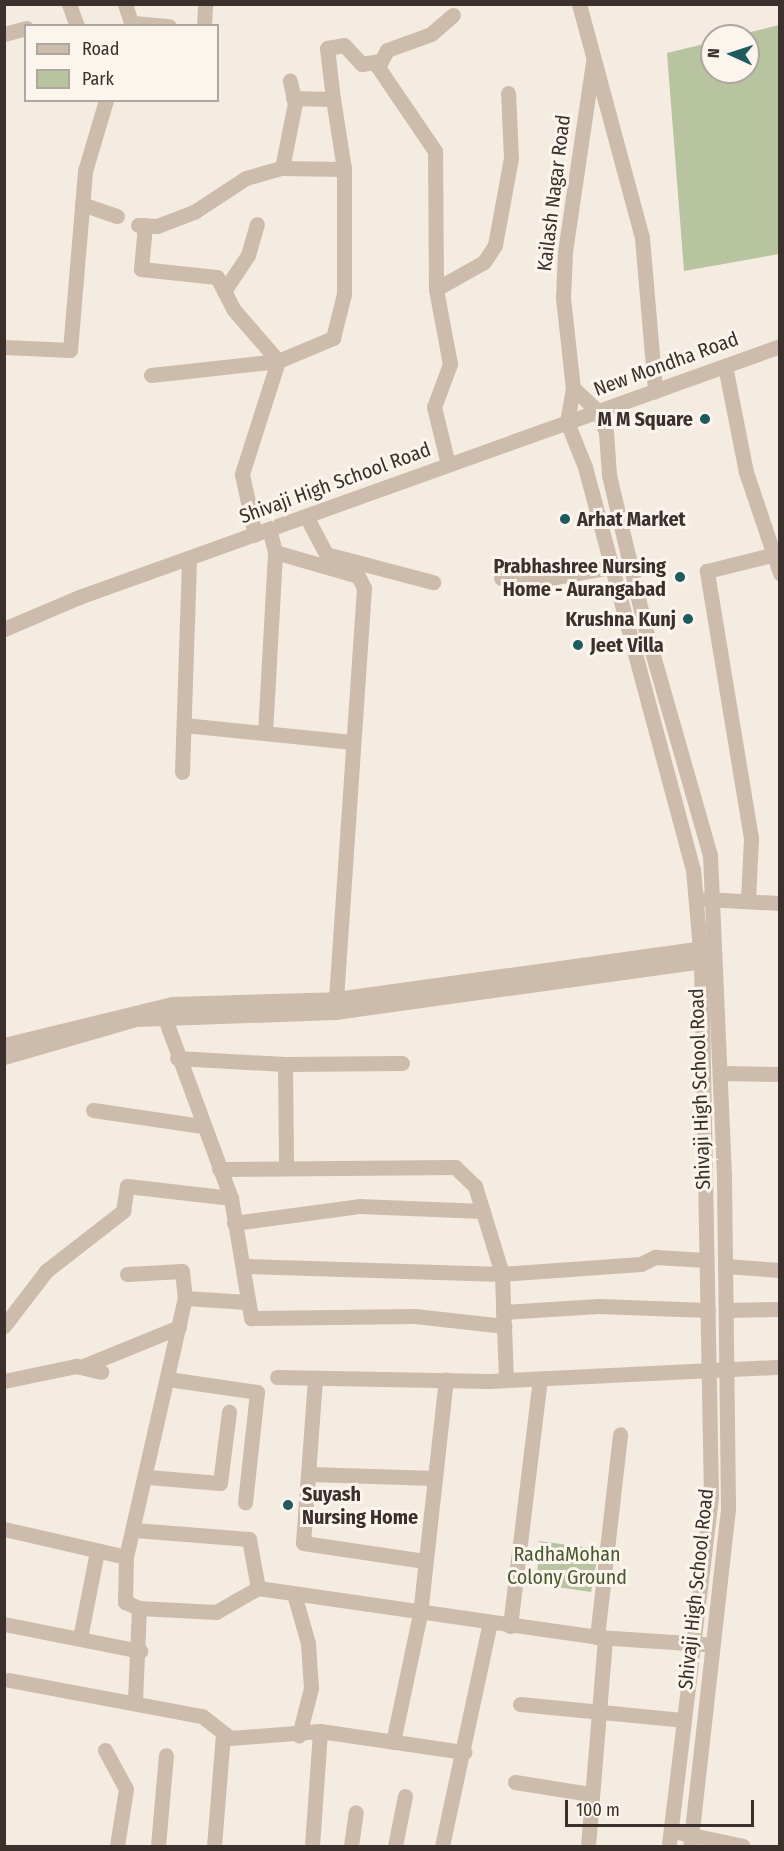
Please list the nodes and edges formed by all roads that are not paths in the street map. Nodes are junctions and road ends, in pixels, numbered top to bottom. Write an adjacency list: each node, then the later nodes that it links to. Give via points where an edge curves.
1 (69, 4): 6 (street)
2 (125, 4): 7 (street)
3 (205, 4): 8 (street)
4 (579, 4): 12 (street, Kailash Nagar Road)
5 (453, 15): 11 (street, via 437,31 387,50)
6 (76, 24)
7 (132, 24)
8 (204, 24)
9 (24, 29): 10 (street)
10 (4, 34)
11 (379, 61): 16 (street, via 362,64 344,45 327,48); 23 (street, via 382,81 425,130 435,151)
12 (593, 62): 30 (street, Kailash Nagar Road, via 565,263); 31 (street, via 642,238)
13 (290, 81): 15 (street)
14 (508, 93): 23 (street, via 510,158 495,245 484,262)
15 (293, 98): 16 (street); 18 (street)
16 (333, 99): 19 (street)
17 (105, 102): 20 (street, via 85,171)
18 (282, 168): 19 (street); 24 (street, via 246,178 194,212 142,225 141,269 217,277)
19 (344, 170): 27 (street, via 344,294 333,338)
20 (82, 204): 21 (street); 25 (street, via 70,350)
21 (117, 216)
22 (257, 224): 24 (street, via 248,255)
23 (436, 289): 34 (street, via 450,364 434,407)
24 (224, 291): 27 (street)
25 (4, 346)
26 (778, 348): 28 (street, New Mondha Road)
27 (278, 361): 29 (street); 36 (street, via 242,474)
28 (725, 366): 31 (street, New Mondha Road); 37 (street, via 746,471)
29 (152, 375)
30 (573, 388): 32 (street); 33 (street)
31 (655, 390): 32 (street, New Mondha Road)
32 (598, 411): 33 (street, New Mondha Road); 50 (street, Shivaji High School Road, via 645,627 710,855)
33 (567, 422): 34 (street, Shivaji High School Road); 40 (street, Shivaji High School Road, via 585,467)
34 (448, 464): 35 (street, Shivaji High School Road)
35 (306, 516): 36 (street, Shivaji High School Road); 43 (street, via 326,554)
36 (262, 532): 38 (street); 39 (street, Shivaji High School Road)
37 (775, 546): 41 (street); 51 (street, via 707,571 751,838)
38 (275, 552): 46 (street); 47 (street, via 362,580)
39 (189, 559): 44 (street, Shivaji High School Road, via 79,597); 45 (street)
40 (610, 567): 42 (street, via 539,580); 49 (street, Shivaji High School Road, via 693,869)
41 (780, 573)
42 (501, 578)
43 (434, 582)
44 (4, 629)
45 (184, 725): 46 (street); 48 (street)
46 (265, 733): 47 (street)
47 (352, 742): 55 (street)
48 (182, 772)
49 (696, 898): 50 (street); 54 (street, Shivaji High School Road)
50 (713, 899): 51 (street); 53 (street, Shivaji High School Road)
51 (748, 900): 52 (street)
52 (780, 903)
53 (716, 952): 54 (street); 62 (street, Shivaji High School Road)
54 (700, 955): 55 (street); 71 (street, Shivaji High School Road)
55 (335, 1006): 56 (street); 57 (street, via 172,1004)
56 (164, 1017): 58 (street, via 136,1019); 59 (street)
57 (4, 1045)
58 (4, 1057)
59 (177, 1058): 61 (street); 65 (street)
60 (402, 1063): 61 (street)
61 (285, 1064): 66 (street)
62 (720, 1073): 63 (street); 73 (street, Shivaji High School Road)
63 (780, 1074)
64 (93, 1110): 65 (street)
65 (201, 1126): 67 (street)
66 (286, 1168): 67 (street); 69 (street, via 455,1167 475,1186)
67 (219, 1169): 68 (street)
68 (231, 1198): 70 (street); 83 (street, via 127,1186 123,1211 46,1271)
69 (483, 1211): 70 (street, via 359,1206); 76 (street)
70 (234, 1223): 72 (street)
71 (706, 1260): 76 (street, via 655,1257 641,1264); 80 (street, Shivaji High School Road)
72 (245, 1266): 76 (street); 78 (street)
73 (725, 1266): 74 (street); 81 (street, Shivaji High School Road)
74 (780, 1270)
75 (127, 1274): 77 (street, via 182,1270)
76 (502, 1274): 82 (street)
77 (184, 1298): 78 (street); 84 (street)
78 (247, 1302): 82 (street, via 251,1318)
79 (780, 1309): 81 (street)
80 (708, 1310): 82 (street, via 598,1306); 89 (street, Shivaji High School Road)
81 (726, 1310): 87 (street, Shivaji High School Road)
82 (503, 1319): 95 (street)
83 (4, 1326)
84 (179, 1327): 85 (street); 91 (street)
85 (81, 1367): 88 (street); 96 (street, via 41,1369)
86 (780, 1367): 87 (street)
87 (726, 1371): 89 (street); 118 (street, Shivaji High School Road, via 728,1509)
88 (101, 1372)
89 (710, 1372): 92 (street); 117 (street, Shivaji High School Road, via 711,1497)
90 (278, 1377): 93 (street)
91 (168, 1378): 100 (street); 102 (street, via 257,1392)
92 (540, 1378): 95 (street); 114 (street)
93 (315, 1379): 94 (street); 99 (street)
94 (446, 1379): 95 (street); 101 (street)
95 (506, 1380)
96 (4, 1381)
97 (229, 1412): 100 (street, via 220,1483)
98 (620, 1434): 116 (street)
99 (309, 1474): 101 (street); 107 (street, via 303,1543)
100 (148, 1477): 104 (street)
101 (435, 1478): 107 (street)
102 (245, 1502)
103 (4, 1529): 105 (street)
104 (135, 1530): 106 (street); 108 (street, via 249,1539)
105 (97, 1551): 106 (street); 115 (street)
106 (126, 1557): 110 (street, via 125,1602)
107 (426, 1561): 111 (street)
108 (258, 1588): 109 (street); 110 (street, via 216,1612)
109 (294, 1594): 111 (street); 127 (street, via 308,1643 311,1688)
110 (139, 1608): 119 (street)
111 (420, 1614): 112 (street); 128 (street)
112 (490, 1623): 114 (street); 130 (street)
113 (4, 1624): 115 (street)
114 (510, 1626): 116 (street)
115 (80, 1638): 119 (street)
116 (601, 1638): 117 (street); 123 (street)
117 (694, 1643): 118 (street); 124 (street, Shivaji High School Road)
118 (713, 1645): 137 (street, Shivaji High School Road)
119 (140, 1651): 121 (street)
120 (9, 1680): 121 (street)
121 (135, 1700): 126 (street, via 202,1716)
122 (520, 1704): 123 (street)
123 (598, 1711): 124 (street); 133 (street)
124 (682, 1720): 136 (street, Shivaji High School Road)
125 (320, 1731): 127 (street); 128 (street); 141 (street)
126 (223, 1734): 127 (street); 140 (street)
127 (299, 1735)
128 (393, 1742): 130 (street)
129 (105, 1750): 138 (street, via 126,1789)
130 (464, 1752): 144 (street)
131 (166, 1755): 139 (street)
132 (515, 1782): 133 (street)
133 (591, 1794): 145 (street)
134 (405, 1796): 143 (street)
135 (356, 1812): 142 (street)
136 (670, 1831): 137 (street); 146 (street, Shivaji High School Road)
137 (690, 1840): 147 (street)
138 (117, 1846)
139 (158, 1846)
140 (214, 1846)
141 (312, 1846)
142 (351, 1846)
143 (395, 1846)
144 (442, 1846)
145 (588, 1846)
146 (669, 1846)
147 (742, 1846)

